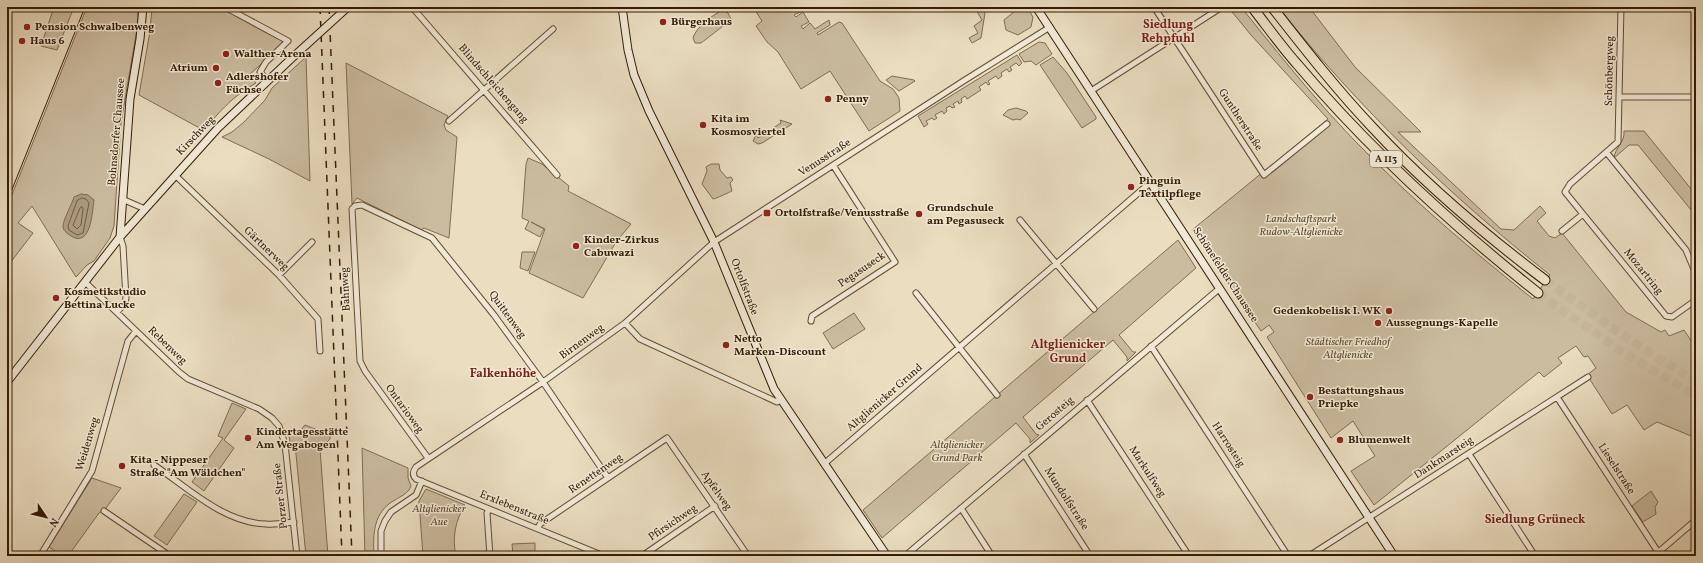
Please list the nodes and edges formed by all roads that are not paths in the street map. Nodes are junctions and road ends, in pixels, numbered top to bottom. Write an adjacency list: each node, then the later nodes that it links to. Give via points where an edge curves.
1 (143, 7): 28 (street, Bohnsdorfer Chaussee, via 130,99)
2 (225, 7): 15 (street, via 288,41 266,62 260,72)
3 (348, 7): 15 (street, Kirschweg, bridge)
4 (412, 7): 16 (street, Blindschleichengang)
5 (622, 7): 36 (street, Ortolfstraße, via 634,75)
6 (1036, 7): 12 (street, Schönefelder Chaussee)
7 (1154, 7): 14 (street, Guntherstraße)
8 (1222, 7): 14 (street)
9 (1252, 7): 44 (highway, A 113, via 1296,64 1364,138 1425,197 1489,254)
10 (1272, 7): 40 (highway, A 113, via 1367,122 1402,158 1495,242)
11 (1621, 7): 18 (street, Schönbergweg)
12 (1050, 27): 17 (street, Schönefelder Chaussee); 24 (street, Venusstraße)
13 (553, 29): 16 (street)
14 (1174, 38): 17 (street); 21 (street, Guntherstraße, via 1264,175)
15 (268, 81): 25 (street, Kirschweg, via 218,128)
16 (484, 89): 20 (street); 26 (street, Blindschleichengang)
17 (1091, 91): 27 (street, Schönefelder Chaussee)
18 (1620, 97): 19 (street); 22 (street, Schönbergweg)
19 (1696, 97)
20 (449, 121)
21 (1327, 124)
22 (1619, 136): 23 (street, Mozartring, via 1618,142)
23 (1607, 153): 31 (street, Mozartring, via 1566,188 1565,192); 38 (street, via 1686,250)
24 (833, 165): 36 (street, Venusstraße); 48 (street, Pegasuseck, via 895,262 812,316)
25 (175, 175): 30 (street, Kirschweg); 39 (street, Gärtnerweg)
26 (557, 175)
27 (1151, 182): 37 (street, Altglienicker Grund); 42 (street, Schönefelder Chaussee)
28 (122, 199): 30 (street); 34 (street, Bohnsdorfer Chaussee)
29 (355, 206): 54 (street, Bahnweg, via 352,209 360,361); 57 (street, Quittenweg, via 362,205 432,238 479,294)
30 (145, 209): 34 (street, Kirschweg)
31 (1583, 214): 33 (street); 45 (street, Mozartring, via 1666,316 1672,317)
32 (1020, 220): 37 (street)
33 (1562, 231)
34 (120, 237): 41 (street, Kirschweg); 47 (street, via 123,246 126,298)
35 (312, 242): 39 (street)
36 (714, 242): 49 (street, Venusstraße); 60 (street, Ortolfstraße, via 766,374)
37 (1056, 264): 46 (street); 52 (street, Altglienicker Grund)
38 (1696, 274)
39 (279, 275): 53 (street, Gärtnerweg, via 318,319)
40 (1545, 280)
41 (85, 282): 47 (street, Rebenweg); 56 (street, Kirschweg)
42 (1220, 288): 51 (street, Gerosteig); 75 (street, Schönefelder Chaussee)
43 (916, 293): 52 (street)
44 (1538, 293)
45 (1696, 300)
46 (1094, 309)
47 (117, 312): 50 (street, Rebenweg)
48 (811, 322)
49 (625, 323): 57 (street, Birnenweg); 60 (street, via 640,339 776,402)
50 (136, 330): 62 (street, Rebenweg, via 178,372 188,379 265,413 279,426); 79 (street, Weidenweg, via 128,341 92,471)
51 (1151, 346): 61 (street, Gerosteig); 95 (street, Harrosteig)
52 (960, 348): 58 (street); 67 (street, Altglienicker Grund)
53 (320, 351)
54 (365, 371): 66 (street, Ontarioweg)
55 (1588, 377): 59 (street, Dankmarsteig)
56 (7, 382)
57 (543, 382): 66 (street, Birnenweg); 69 (street, Quittenweg)
58 (996, 395)
59 (1557, 397): 65 (street, Dankmarsteig); 81 (street, Lieselstraße)
60 (781, 400): 67 (street, Ortolfstraße)
61 (1087, 400): 64 (street, Gerosteig); 94 (street, Markulfweg)
62 (283, 435): 77 (street, Porzer Straße)
63 (667, 438): 69 (street, Renettenweg); 71 (street, Apfelweg)
64 (1024, 454): 73 (street, Gerosteig); 93 (street, Mundolfstraße)
65 (1468, 454): 75 (street, Dankmarsteig); 98 (street)
66 (428, 458): 70 (street, Birnenweg, via 413,470 413,475)
67 (824, 464): 80 (street, Ortolfstraße)
68 (154, 465): 77 (street, via 222,512 236,518 266,524)
69 (608, 478): 78 (street, Renettenweg, via 540,524)
70 (419, 480): 72 (street, Erxlebenstraße); 85 (street, via 416,494 391,512 385,521 381,531)
71 (715, 506): 88 (street, Pfirsichweg); 89 (street, Apfelweg)
72 (489, 508): 78 (street, Erxlebenstraße); 86 (street, via 487,513)
73 (961, 508): 91 (street, Gerosteig); 92 (street)
74 (104, 511): 83 (street)
75 (1369, 517): 96 (street, Dankmarsteig); 97 (street, Schönefelder Chaussee)
76 (1696, 520): 81 (street)
77 (294, 522): 84 (street, Porzer Straße)
78 (538, 528): 87 (street, Erxlebenstraße)
79 (42, 554): 82 (street)
80 (885, 554): 90 (street)
81 (1656, 554)
82 (49, 556)
83 (170, 556)
84 (297, 556)
85 (381, 556)
86 (490, 556)
87 (604, 556)
88 (642, 556)
89 (748, 556)
90 (874, 556)
91 (904, 556)
92 (992, 556)
93 (1090, 556)
94 (1189, 556)
95 (1288, 556)
96 (1309, 556)
97 (1394, 556)
98 (1535, 556)

